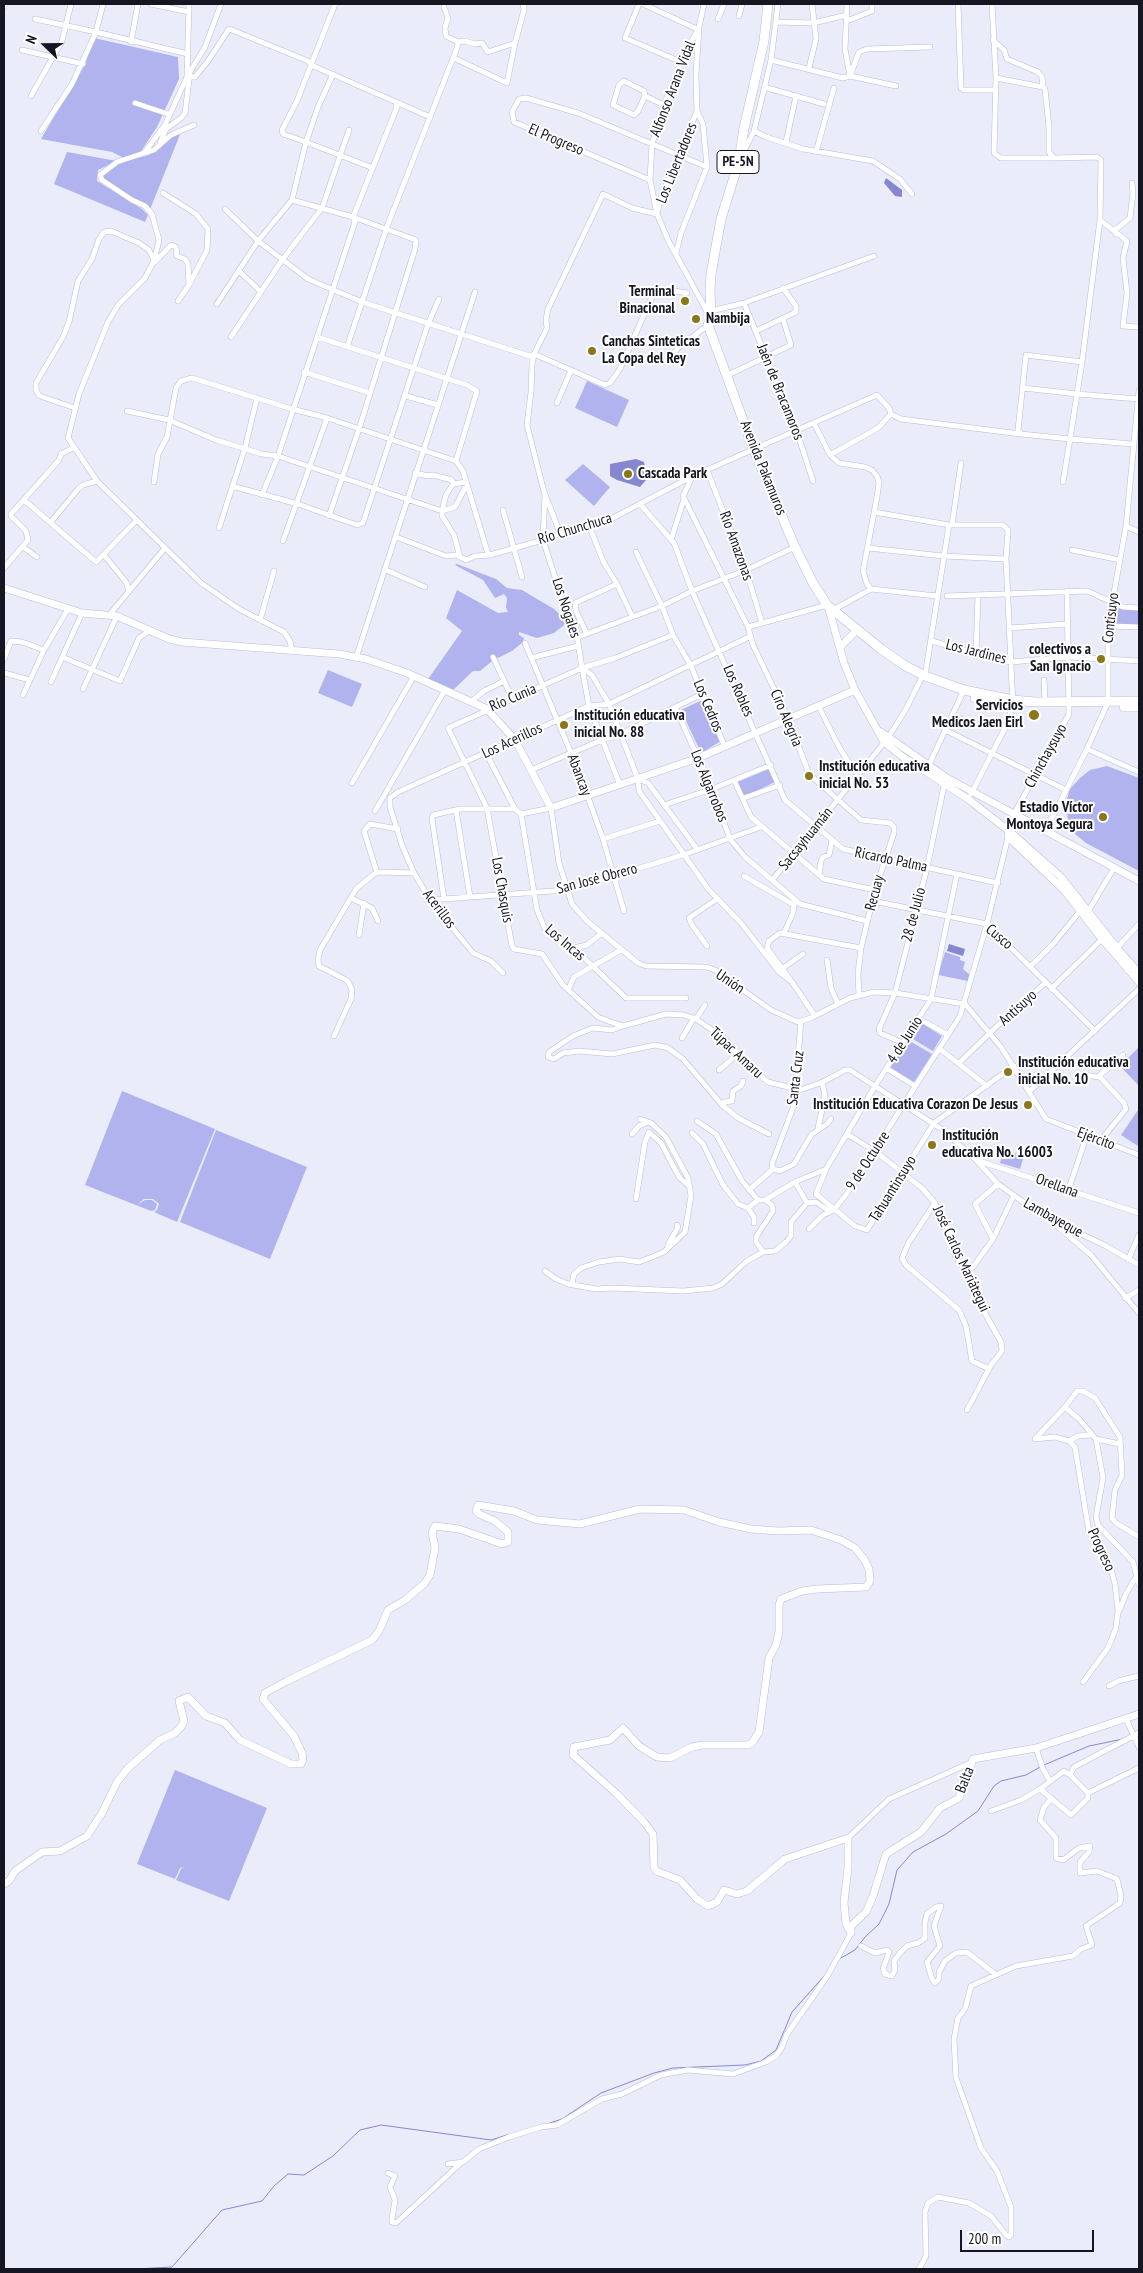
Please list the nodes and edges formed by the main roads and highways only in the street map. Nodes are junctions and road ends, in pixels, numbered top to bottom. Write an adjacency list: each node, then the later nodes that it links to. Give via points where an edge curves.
1 (768, 4): 3 (highway, Avenida Pakamuros / PE-5N, via 764,41 739,161 721,219 711,274 710,319 726,376 795,547 813,583 830,607 855,631 923,677 963,693)
2 (1139, 701): 4 (highway, Avenida Pakamuros / PE-5N)
3 (1013, 703): 5 (highway, Avenida Pakamuros / PE-5N); 5 (highway, Avenida Pakamuros / PE-5N, via 1046,702)
4 (1106, 705): 5 (highway, Avenida Pakamuros / PE-5N); 6 (highway, Avenida Pakamuros / PE-5N)
5 (1069, 706)
6 (1139, 707)

